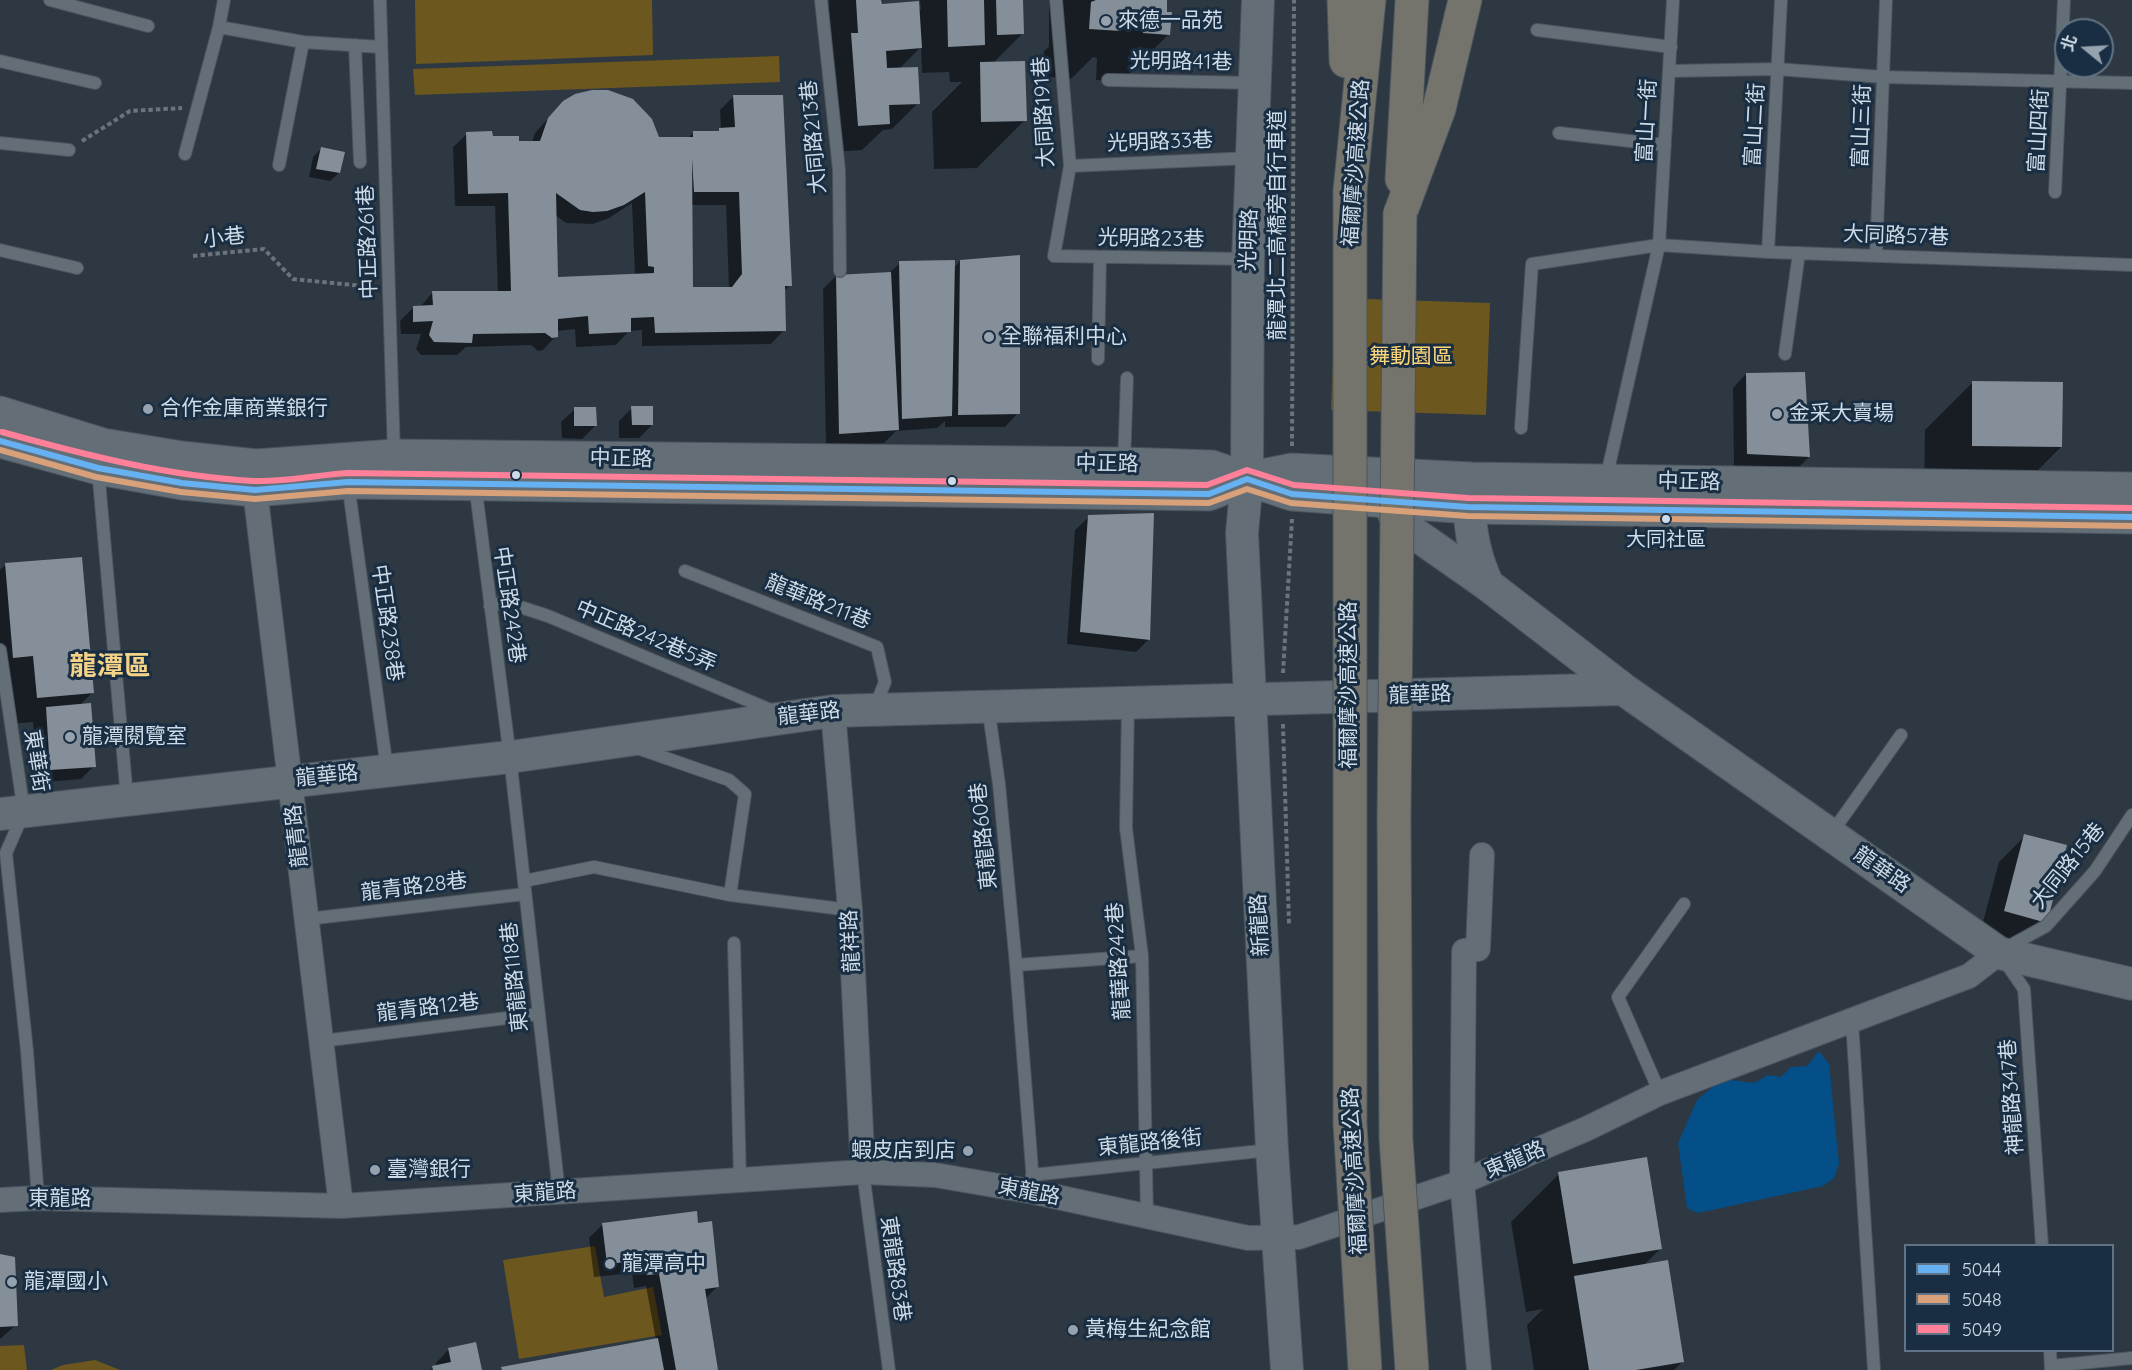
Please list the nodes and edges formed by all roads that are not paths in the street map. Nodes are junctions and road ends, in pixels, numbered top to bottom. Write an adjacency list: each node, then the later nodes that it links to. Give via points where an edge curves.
1 (50, 0): 15 (lane)
2 (224, 0): 16 (lane)
3 (380, 0): 20 (lane, 中正路261巷)
4 (821, 0): 53 (lane, 大同路213巷, via 839,170)
5 (1056, 0): 39 (lane, 大同路191巷)
6 (1258, 0): 30 (street, 光明路)
7 (1344, 0): 40 (highway)
8 (1369, 0): 40 (highway, 福爾摩沙高速公路)
9 (1412, 0): 42 (highway, 福爾摩沙高速公路)
10 (1465, 0): 42 (highway, via 1439,109)
11 (1673, 0): 21 (lane, 富山一街)
12 (1781, 0): 23 (lane, 富山二街)
13 (1886, 0): 25 (lane, 富山三街)
14 (2064, 0): 26 (lane, 富山四街)
15 (148, 26)
16 (219, 27): 18 (lane); 35 (lane)
17 (1537, 30): 21 (lane)
18 (303, 42): 19 (lane); 38 (lane)
19 (355, 45): 20 (lane); 37 (lane)
20 (381, 47): 62 (lane, 中正路261巷)
21 (1671, 47): 24 (lane, 富山一街)
22 (0, 61): 29 (lane)
23 (1777, 69): 24 (lane); 25 (lane); 45 (lane, 富山二街)
24 (1669, 70): 33 (lane, 富山一街)
25 (1883, 77): 26 (lane); 47 (lane, 富山三街)
26 (2061, 80): 28 (lane); 41 (lane, 富山四街)
27 (1108, 81): 30 (lane, 光明路41巷)
28 (2132, 82)
29 (95, 83)
30 (1254, 83): 36 (street, 光明路)
31 (1559, 133): 33 (lane)
32 (0, 143): 34 (lane)
33 (1665, 145): 43 (lane, 富山一街)
34 (69, 150)
35 (185, 154)
36 (1252, 158): 39 (lane, 光明路33巷); 50 (street, 光明路)
37 (360, 162)
38 (279, 165)
39 (1070, 166): 48 (lane, 大同路191巷)
40 (1350, 191): 127 (highway, 福爾摩沙高速公路, bridge, via 1350,1124)
41 (2055, 192)
42 (1400, 214): 128 (highway, 福爾摩沙高速公路, bridge, via 1394,818 1396,1139)
43 (1659, 245): 45 (lane, 大同路57巷); 58 (lane, 大同路57巷, via 1532,264); 71 (lane, 富山一街)
44 (0, 250): 52 (lane)
45 (1768, 252): 46 (lane, 大同路57巷)
46 (1799, 253): 47 (lane, 大同路57巷); 54 (lane)
47 (1875, 255): 51 (lane, 大同路57巷)
48 (1054, 256): 49 (lane, 光明路23巷)
49 (1100, 258): 50 (lane, 光明路23巷); 55 (lane)
50 (1248, 259): 66 (street, 光明路)
51 (2132, 265)
52 (77, 268)
53 (840, 271)
54 (1785, 354)
55 (1098, 359)
56 (1127, 378): 61 (lane)
57 (0, 413): 60 (main road, 中正路)
58 (1521, 428)
59 (0, 441): 60 (main road, 中正路)
60 (100, 456): 65 (main road, 中正路, via 182,458); 89 (lane)
61 (1124, 464): 64 (main road, 中正路); 66 (main road, 中正路, via 1212,466)
62 (395, 469): 63 (main road, 中正路); 65 (main road, 中正路); 67 (main road, 中正路)
63 (473, 470): 64 (main road, 中正路); 75 (lane, 中正路242巷)
64 (1001, 477): 66 (main road, 中正路, via 1209,494)
65 (255, 478): 67 (main road, 中正路); 88 (street, 龍青路)
66 (1247, 479): 68 (main road, 中正路, via 1292,471); 78 (street, 新龍路, via 1242,533)
67 (348, 482): 87 (lane, 中正路238巷)
68 (1388, 488): 70 (main road, 中正路); 74 (street, 龍華路, via 1398,522)
69 (2132, 489): 71 (main road, 中正路)
70 (1470, 493): 71 (main road, 中正路); 74 (street, 龍華路, via 1476,560)
71 (1604, 494): 72 (main road, 中正路)
72 (2132, 517)
73 (685, 571): 81 (lane, 龍華路211巷, via 877,647 885,681)
74 (1488, 585): 77 (street, 龍華路)
75 (490, 606): 83 (lane, 中正路242巷5弄, via 505,602 548,616); 86 (lane, 中正路242巷)
76 (0, 650): 90 (lane, 東華街)
77 (1623, 689): 78 (street, 龍華路); 92 (street, 龍華路)
78 (1248, 700): 79 (street, 龍華路); 109 (street, 新龍路)
79 (1128, 702): 80 (street, 龍華路); 102 (lane, 龍華路242巷, via 1126,828)
80 (988, 705): 81 (street, 龍華路); 103 (lane, 東龍路60巷)
81 (875, 707): 82 (street, 龍華路)
82 (833, 711): 83 (street, 龍華路); 98 (street, 龍祥路)
83 (785, 717): 85 (street, 龍華路)
84 (1900, 735): 92 (lane)
85 (623, 742): 86 (street, 龍華路); 96 (lane, via 729,780 745,794)
86 (510, 757): 87 (street, 龍華路); 94 (lane, 東龍路118巷)
87 (387, 770): 88 (street, 龍華路)
88 (291, 780): 89 (street, 龍華路); 99 (street, 龍青路)
89 (127, 798): 90 (street, 龍華路)
90 (12, 813): 116 (lane, 東華街, via 6,853)
91 (2132, 815): 101 (lane, 大同路15巷, via 2095,871 2046,926)
92 (1831, 834): 101 (street, 龍華路)
93 (1482, 855): 113 (street, via 1478,949 1464,951)
94 (524, 881): 95 (lane, 東龍路118巷); 96 (lane, via 594,867)
95 (525, 894): 99 (lane, 龍青路28巷); 105 (lane, 東龍路118巷)
96 (730, 895): 98 (lane)
97 (1684, 904): 108 (lane, via 1618,997)
98 (850, 910): 111 (street, 龍祥路)
99 (308, 920): 107 (street, 龍青路)
100 (734, 943): 112 (lane)
101 (1999, 952): 104 (street, 龍華路); 106 (street, 東龍路, via 1969,976); 121 (lane, 神龍路347巷, via 2024,989)
102 (1142, 956): 103 (lane); 110 (lane, 龍華路242巷)
103 (1016, 964): 114 (lane, 東龍路60巷)
104 (2132, 984)
105 (539, 1014): 107 (lane, 龍青路12巷); 115 (lane, 東龍路118巷)
106 (1852, 1021): 108 (street, 東龍路); 130 (lane)
107 (322, 1041): 118 (street, 龍青路)
108 (1660, 1093): 113 (street, 東龍路)
109 (1272, 1150): 110 (lane, 東龍路後街); 120 (street, 新龍路)
110 (1146, 1162): 114 (lane, 東龍路後街); 119 (lane, 龍華路242巷)
111 (863, 1172): 112 (street, 東龍路); 114 (street, 東龍路); 125 (lane, 東龍路83巷)
112 (740, 1180): 115 (street, 東龍路)
113 (1462, 1182): 120 (street, 東龍路, via 1299,1237); 129 (street)
114 (1033, 1183): 119 (street, 東龍路)
115 (559, 1192): 118 (street, 東龍路)
116 (38, 1198): 117 (street, 東龍路); 118 (street, 東龍路)
117 (0, 1200)
118 (341, 1206)
119 (1147, 1218): 120 (street, 東龍路, via 1248,1238)
120 (1277, 1236): 126 (street, 新龍路)
121 (2042, 1244)
122 (2050, 1352): 124 (lane)
123 (2132, 1358): 124 (lane)
124 (2051, 1368)
125 (889, 1370)
126 (1287, 1370)
127 (1365, 1370)
128 (1412, 1370)
129 (1479, 1370)
130 (1874, 1370)

